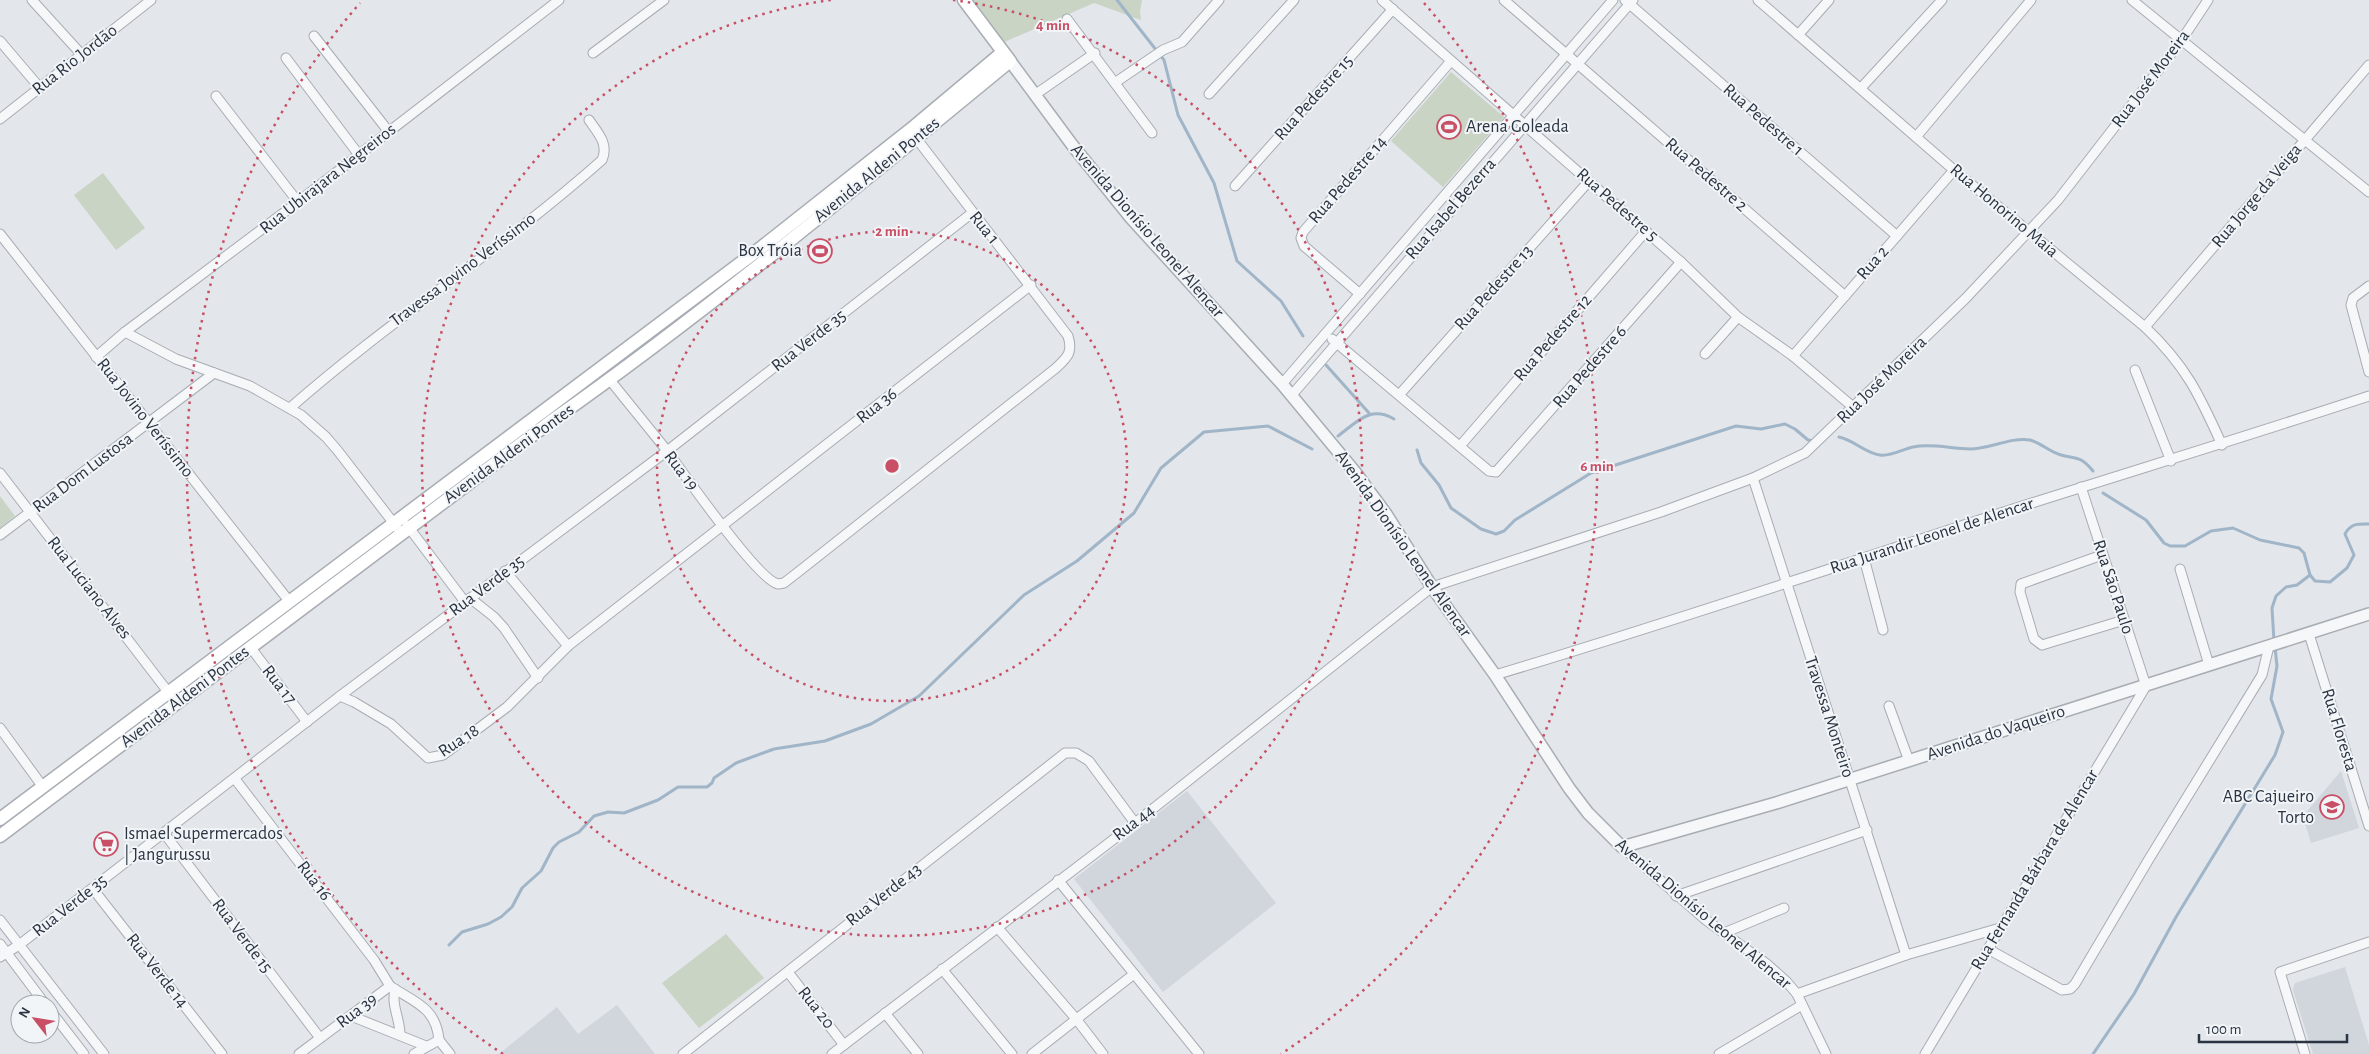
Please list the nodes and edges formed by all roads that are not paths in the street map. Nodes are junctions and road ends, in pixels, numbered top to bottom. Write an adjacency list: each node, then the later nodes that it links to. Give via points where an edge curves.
1 (32, 0): 26 (street)
2 (151, 0): 26 (street, Rua Rio Jordão)
3 (558, 0): 43 (street, Rua Ubirajara Negreiros)
4 (664, 0): 24 (street)
5 (964, 0): 28 (main road, Avenida Dionísio Leonel Alencar)
6 (1220, 0): 33 (street, via 1182,42 1157,54)
7 (1294, 0): 37 (street)
8 (1382, 0): 18 (street, Rua Pedestre 5)
9 (1504, 0): 27 (street, Rua Pedestre 2)
10 (1613, 0): 27 (street, Rua Isabel Bezerra)
11 (1758, 0): 20 (street, Rua Honorino Maia)
12 (1829, 0): 20 (street)
13 (1942, 0): 35 (street)
14 (2031, 0): 46 (street)
15 (2132, 0): 23 (street)
16 (2208, 0): 23 (street, Rua José Moreira)
17 (1629, 1): 31 (street, Rua Isabel Bezerra); 57 (street, Rua Pedestre 1)
18 (1393, 9): 30 (street, Rua Pedestre 5); 51 (street, Rua Pedestre 15)
19 (1067, 19): 25 (street)
20 (1798, 35): 35 (street, Rua Honorino Maia)
21 (314, 36): 43 (street)
22 (0, 41): 34 (street)
23 (2181, 41): 47 (street); 56 (street, Rua José Moreira, via 2081,171)
24 (593, 53)
25 (1095, 53): 33 (street); 36 (street)
26 (82, 55): 34 (street, Rua Rio Jordão)
27 (1566, 55): 31 (street, Rua Pedestre 2); 39 (street, Rua Isabel Bezerra)
28 (1006, 57): 36 (street, Avenida Dionísio Leonel Alencar); 45 (main road, Avenida Aldeni Pontes)
29 (286, 58): 48 (street)
30 (1451, 61): 39 (street, Rua Pedestre 5); 62 (street, Rua Pedestre 14, via 1303,232 1304,246)
31 (1577, 64): 42 (street, Rua Isabel Bezerra); 63 (street, Rua Pedestre 2)
32 (2369, 66): 47 (street, Rua Jorge da Veiga)
33 (1116, 82): 44 (street)
34 (40, 88): 40 (street, Rua Rio Jordão)
35 (1861, 88): 46 (street, Rua Honorino Maia)
36 (1036, 94): 76 (street, Avenida Dionísio Leonel Alencar, via 1131,218)
37 (1209, 94)
38 (216, 96): 53 (street)
39 (1513, 116): 42 (street, Rua Pedestre 5); 62 (street, Rua Isabel Bezerra)
40 (0, 119)
41 (589, 120): 81 (street, Travessa Jovino Veríssimo, via 603,141 602,160 564,194 428,296)
42 (1524, 124): 50 (street, Rua Pedestre 5); 68 (street, Rua Isabel Bezerra)
43 (389, 132): 48 (street, Rua Ubirajara Negreiros)
44 (1152, 133)
45 (913, 134): 54 (street, Rua 1); 75 (main road, Avenida Aldeni Pontes, via 770,257); 91 (main road, Avenida Aldeni Pontes)
46 (1916, 137): 49 (street, Rua Honorino Maia)
47 (2305, 139): 52 (street); 65 (street, Rua Jorge da Veiga)
48 (359, 154): 53 (street, Rua Ubirajara Negreiros)
49 (1954, 170): 56 (street, Rua Honorino Maia); 57 (street, Rua 2)
50 (1589, 181): 55 (street, Rua Pedestre 5); 77 (street, Rua Pedestre 13)
51 (1235, 186)
52 (2369, 192)
53 (298, 202): 66 (street, Rua Ubirajara Negreiros)
54 (972, 213): 60 (street, Rua 1); 85 (street, Rua Verde 35)
55 (1646, 231): 59 (street, Rua Pedestre 5); 84 (street, Rua Pedestre 12)
56 (2028, 232): 65 (street, Rua Honorino Maia); 80 (street, Rua José Moreira, via 1945,319)
57 (1897, 236): 63 (street, Rua 2)
58 (2, 239): 71 (street, Rua Jovino Veríssimo)
59 (1682, 262): 64 (street, Rua Pedestre 5); 84 (street, Rua Pedestre 6, via 1498,471 1489,471)
60 (1031, 285): 92 (street, Rua 36); 96 (street, Rua 1, via 1070,343 1069,357 784,583 767,579)
61 (2369, 286): 73 (street, via 2353,298 2352,310)
62 (1360, 294): 67 (street, Rua Isabel Bezerra)
63 (1845, 296): 70 (street, Rua 2)
64 (1738, 317): 69 (street); 70 (street, Rua Pedestre 5)
65 (2145, 327): 83 (street, Rua Honorino Maia, via 2183,368)
66 (125, 332): 71 (street, Rua Ubirajara Negreiros); 74 (street, via 152,348)
67 (1326, 334): 68 (street); 76 (street, Rua Isabel Bezerra)
68 (1335, 343): 77 (street); 78 (street, Rua Isabel Bezerra)
69 (1705, 354)
70 (1793, 356): 80 (street, Rua Pedestre 5)
71 (96, 357): 82 (street, Rua Jovino Veríssimo)
72 (2134, 370): 86 (street)
73 (2369, 372)
74 (214, 373): 81 (street, via 250,386); 82 (street, Rua Dom Lustosa)
75 (610, 380): 85 (street, Rua 19); 91 (main road, Avenida Aldeni Pontes)
76 (1282, 384): 78 (street, Avenida Dionísio Leonel Alencar)
77 (1399, 394): 84 (street)
78 (1291, 396): 100 (street, Avenida Dionísio Leonel Alencar, via 1381,506)
79 (2369, 396): 83 (street, Rua Jurandir Leonel de Alencar)
80 (1853, 407): 88 (street, Rua José Moreira, via 1798,458)
81 (290, 408): 91 (street, via 326,437)
82 (150, 424): 90 (street, Rua Dom Lustosa); 102 (street, Rua Jovino Veríssimo)
83 (2222, 444): 86 (street, Rua Jurandir Leonel de Alencar)
84 (1460, 446)
85 (667, 452): 92 (street, Rua 19); 98 (street, Rua Verde 35)
86 (2171, 461): 89 (street, Rua Jurandir Leonel de Alencar)
87 (0, 473): 90 (street, Rua Luciano Alves)
88 (1753, 478): 99 (street, Travessa Monteiro); 100 (street, Rua José Moreira, via 1661,512)
89 (2081, 487): 94 (street, Rua São Paulo); 95 (street, Rua Jurandir Leonel de Alencar)
90 (30, 513): 93 (street, Rua Dom Lustosa); 115 (street, Rua Luciano Alves)
91 (401, 525): 101 (street); 102 (main road, Avenida Aldeni Pontes); 109 (main road, Avenida Aldeni Pontes)
92 (723, 526): 96 (street, Rua 19); 108 (street, Rua 18)
93 (0, 535)
94 (2102, 555): 104 (street, Rua São Paulo); 104 (street, via 2021,584 2020,592 2035,642 2042,645)
95 (1864, 558): 99 (street, Rua Jurandir Leonel de Alencar); 105 (street)
96 (753, 562)
97 (2180, 569): 110 (street)
98 (505, 571): 101 (street, Rua Verde 35); 108 (street)
99 (1788, 583): 111 (street, Rua Jurandir Leonel de Alencar, via 1660,626); 121 (street, Travessa Monteiro)
100 (1432, 587): 111 (street, Avenida Dionísio Leonel Alencar); 126 (street, Rua 44)
101 (468, 600): 112 (street, via 494,617 504,628); 114 (street, Rua Verde 35)
102 (289, 601): 115 (main road, Avenida Aldeni Pontes)
103 (2369, 614): 106 (street, Avenida do Vaqueiro)
104 (2124, 620): 113 (street, Rua São Paulo)
105 (1883, 630)
106 (2309, 634): 107 (street, Avenida do Vaqueiro); 123 (street, Rua Floresta)
107 (2274, 645): 110 (street, Avenida do Vaqueiro); 142 (street, via 2262,675 2075,984 2062,990)
108 (568, 646): 112 (street, Rua 18)
109 (250, 648): 115 (main road, Avenida Aldeni Pontes); 117 (street, Rua 17)
110 (2208, 665): 113 (street, Avenida do Vaqueiro)
111 (1495, 675): 130 (street, Avenida Dionísio Leonel Alencar, via 1581,804)
112 (538, 678): 114 (street, Rua 18, via 508,707 443,755 434,758 424,755 391,724)
113 (2146, 686): 119 (street, Avenida do Vaqueiro); 137 (street, Rua Fernanda Bárbara de Alencar)
114 (340, 696): 117 (street, Rua Verde 35)
115 (174, 698): 122 (main road, Avenida Aldeni Pontes); 129 (main road, Avenida Aldeni Pontes)
116 (1889, 706): 119 (street)
117 (308, 722): 120 (street, Rua Verde 35)
118 (0, 728): 122 (street)
119 (1909, 761): 121 (street, Avenida do Vaqueiro)
120 (235, 779): 128 (street, Rua Verde 35); 145 (street, Rua 16)
121 (1850, 780): 127 (street, Travessa Monteiro); 130 (street, Avenida do Vaqueiro)
122 (43, 786): 124 (main road, Avenida Aldeni Pontes)
123 (2366, 806): 125 (street, Rua Floresta)
124 (0, 819)
125 (2368, 820)
126 (1135, 823): 131 (street, Rua 44); 147 (street, Rua Verde 43, via 1089,761 1076,752 1069,752)
127 (1867, 830): 133 (street); 144 (street, Travessa Monteiro)
128 (164, 834): 132 (street, Rua Verde 35); 158 (street, Rua Verde 15)
129 (0, 836)
130 (1622, 847): 133 (street, Avenida Dionísio Leonel Alencar)
131 (1058, 880): 136 (street, Rua 44); 148 (street)
132 (93, 888): 141 (street, Rua Verde 35); 164 (street, Rua Verde 14)
133 (1676, 896): 138 (street, Avenida Dionísio Leonel Alencar)
134 (1784, 908): 138 (street)
135 (0, 920): 141 (street)
136 (997, 927): 146 (street, Rua 44); 155 (street)
137 (2000, 928): 142 (street, Rua Fernanda Bárbara de Alencar); 144 (street)
138 (1724, 934): 151 (street, Avenida Dionísio Leonel Alencar, via 1768,965)
139 (2369, 942): 178 (street, via 2280,972)
140 (0, 944): 143 (street)
141 (19, 945): 143 (street, Rua Verde 35); 163 (street)
142 (1988, 949): 177 (street, Rua Fernanda Bárbara de Alencar)
143 (3, 955): 150 (street)
144 (1906, 955): 151 (street)
145 (374, 960): 149 (street, Rua 39)
146 (942, 969): 153 (street, Rua 44); 171 (street)
147 (788, 972): 160 (street, Rua 20); 168 (street, Rua Verde 43)
148 (1134, 974): 155 (street); 174 (street)
149 (392, 988): 154 (street, Rua 39); 157 (street); 159 (street, via 428,1012 438,1027)
150 (37, 994)
151 (1796, 994): 152 (street, Avenida Dionísio Leonel Alencar)
152 (1802, 1005): 175 (street); 176 (street, Avenida Dionísio Leonel Alencar)
153 (885, 1013): 160 (street, Rua 44); 170 (street)
154 (351, 1016): 157 (street); 158 (street, Rua 39)
155 (1076, 1020): 172 (street); 173 (street)
156 (60, 1023): 162 (street)
157 (400, 1035): 161 (street)
158 (320, 1038): 165 (street, Rua 39)
159 (439, 1040): 161 (street); 167 (street)
160 (844, 1044): 169 (street, Rua 44)
161 (426, 1046): 166 (street)
162 (84, 1054)
163 (104, 1054)
164 (222, 1054)
165 (299, 1054)
166 (414, 1054)
167 (450, 1054)
168 (683, 1054)
169 (832, 1054)
170 (918, 1054)
171 (1012, 1054)
172 (1032, 1054)
173 (1103, 1054)
174 (1199, 1054)
175 (1720, 1054)
176 (1826, 1054)
177 (1925, 1054)
178 (2305, 1054)

